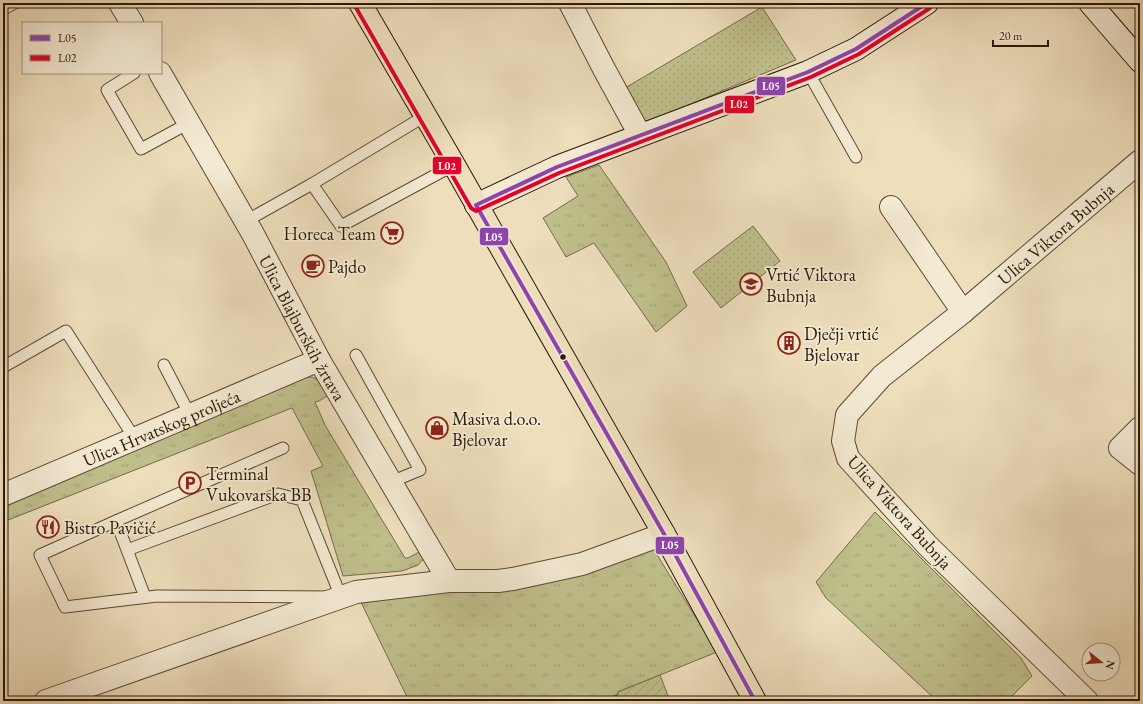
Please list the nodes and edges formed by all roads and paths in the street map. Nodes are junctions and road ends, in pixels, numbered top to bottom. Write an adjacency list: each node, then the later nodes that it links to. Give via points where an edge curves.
1 (15, 3): 7 (lane)
2 (120, 3): 8 (street)
3 (360, 3): 13 (main road)
4 (570, 3): 15 (street)
5 (927, 3): 10 (street, via 856,49)
6 (1090, 3): 9 (street)
7 (3, 9)
8 (131, 22)
9 (1140, 61)
10 (808, 72): 15 (street); 16 (lane)
11 (132, 74): 14 (lane, via 107,90 141,149)
12 (161, 74): 14 (street, Ulica Blajburških žrtava)
13 (425, 116): 18 (main road); 19 (lane)
14 (189, 123): 22 (street, Ulica Blajburških žrtava)
15 (640, 135): 20 (street, via 557,167)
16 (856, 156)
17 (1140, 161): 23 (street, Ulica Viktora Bubnja)
18 (454, 165): 19 (lane, via 341,226); 20 (main road)
19 (312, 184): 22 (lane)
20 (476, 205): 36 (main road)
21 (891, 207): 23 (street)
22 (246, 221): 25 (street, Ulica Blajburških žrtava)
23 (963, 312): 43 (street, Ulica Viktora Bubnja, via 882,376 846,415 843,441 848,458 927,545)
24 (356, 355): 33 (lane, via 420,470)
25 (319, 360): 28 (street, Ulica Hrvatskog proljeća); 33 (street, Ulica Blajburških žrtava)
26 (164, 365): 28 (lane)
27 (3, 367): 30 (lane, via 66,331)
28 (190, 415): 30 (street, Ulica Hrvatskog proljeća)
29 (1140, 428): 32 (street, via 1120,448)
30 (135, 439): 34 (street, Ulica Hrvatskog proljeća)
31 (283, 448): 35 (lane)
32 (1140, 464)
33 (391, 482): 38 (street, Ulica Blajburških žrtava)
34 (3, 495)
35 (116, 521): 37 (lane); 39 (lane, via 40,555 65,607)
36 (664, 534): 38 (street, via 568,568 498,581); 42 (main road)
37 (127, 550): 39 (lane); 40 (lane, via 278,494 302,500)
38 (449, 581): 40 (street, via 356,592)
39 (145, 597): 40 (lane)
40 (341, 597): 41 (street)
41 (46, 701)
42 (755, 701)
43 (1087, 701)

